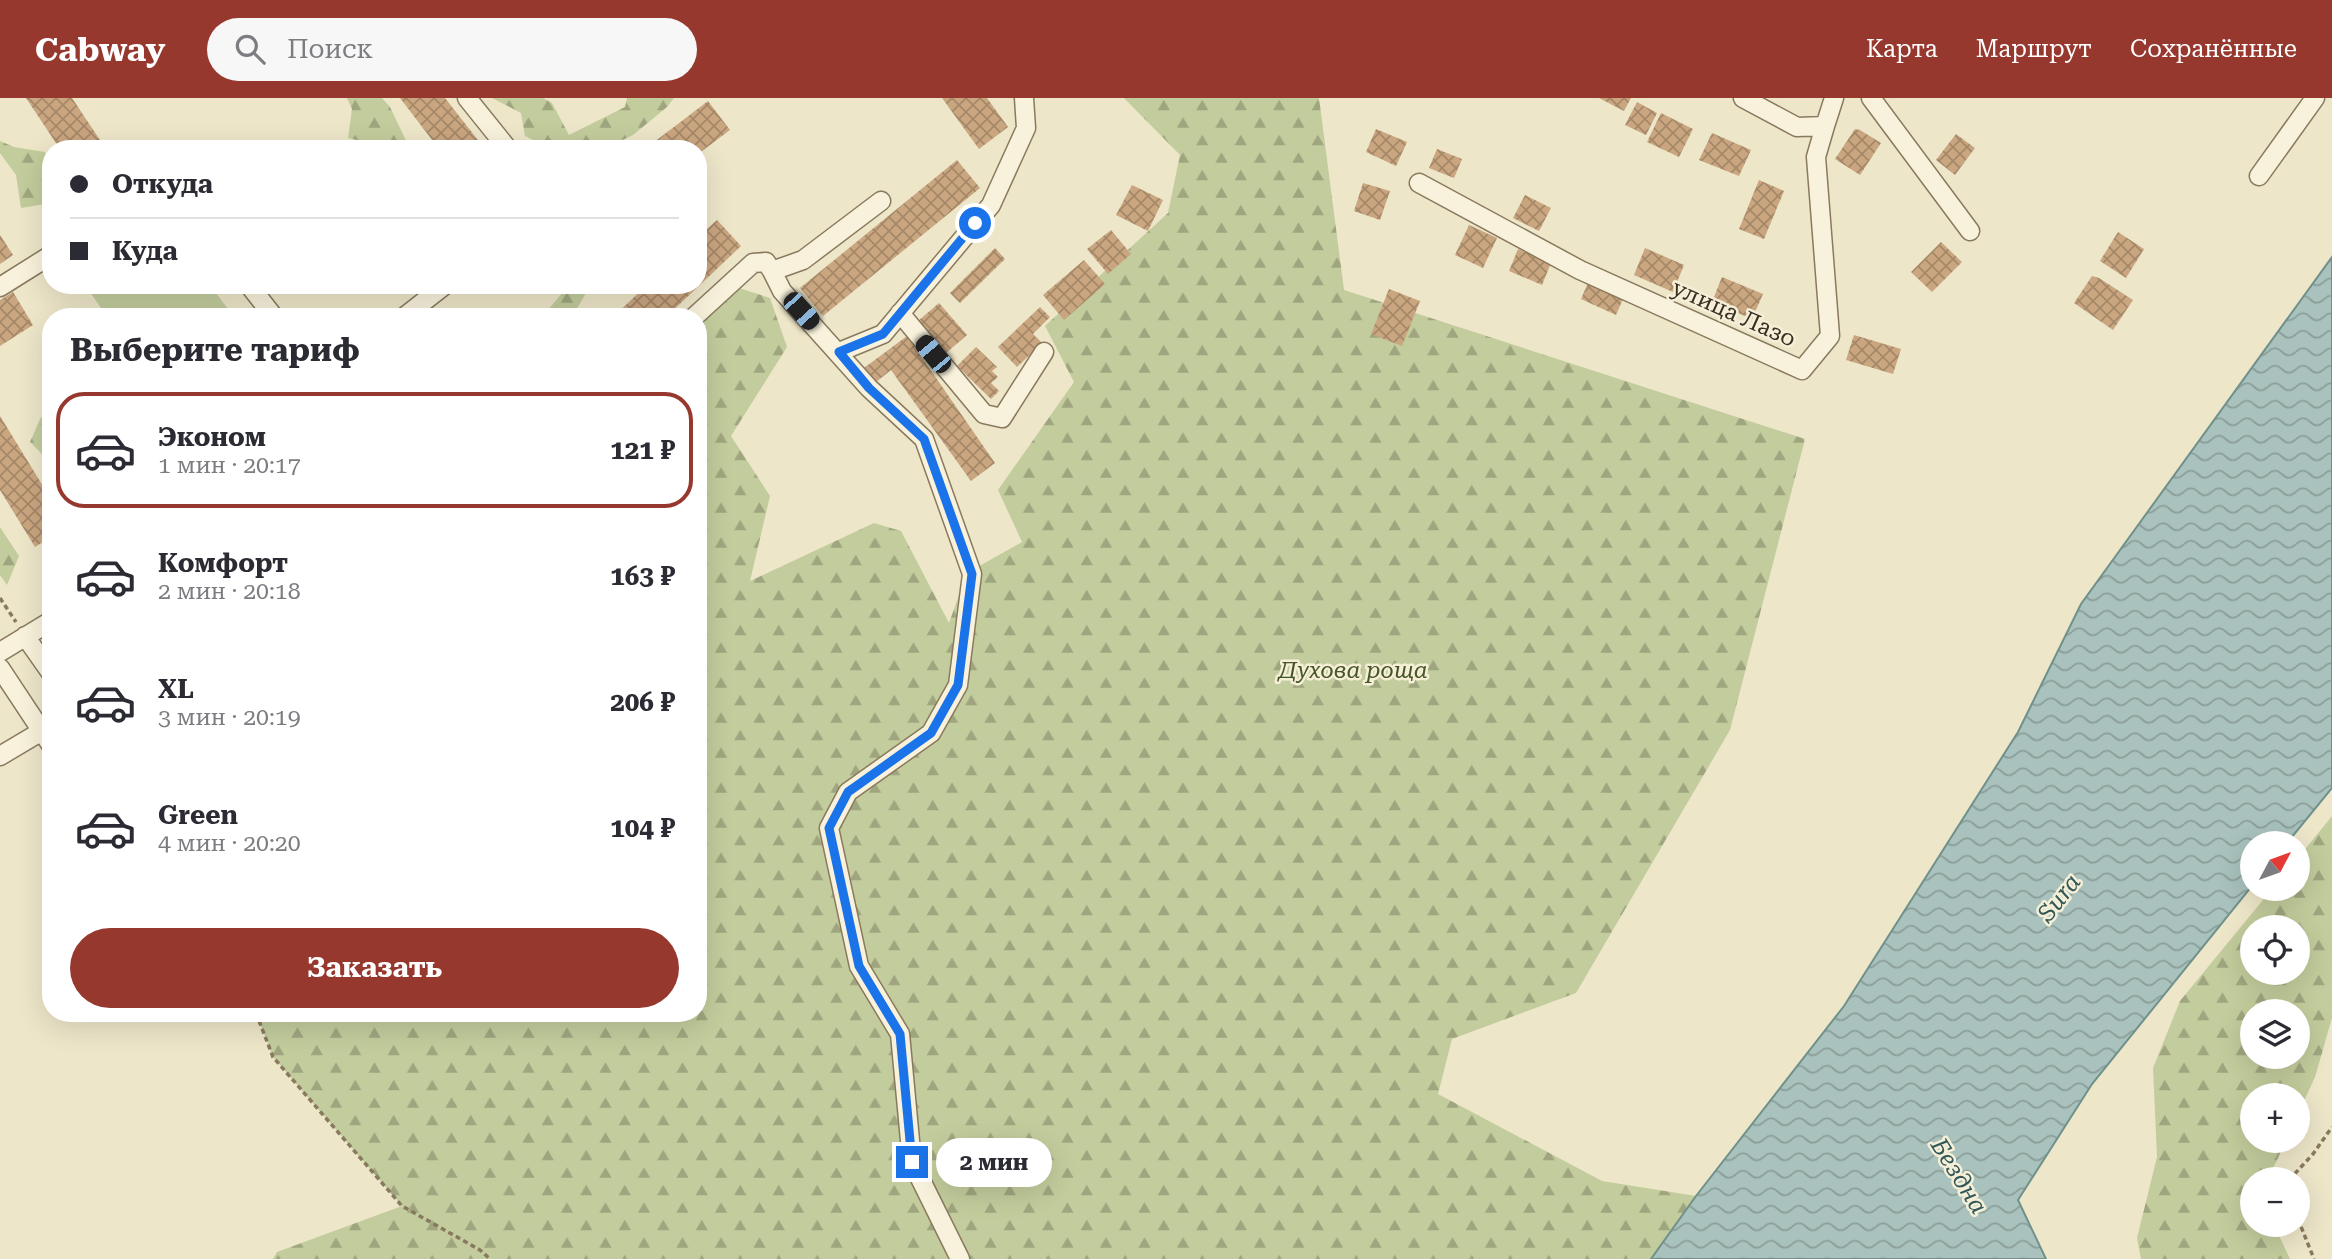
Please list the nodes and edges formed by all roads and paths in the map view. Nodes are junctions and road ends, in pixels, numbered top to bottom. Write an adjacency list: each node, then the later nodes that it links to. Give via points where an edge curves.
1 (467, 98): 8 (street)
2 (1024, 98): 21 (street, via 1026,128 990,205)
3 (1743, 98): 7 (street, via 1797,127)
4 (1834, 98): 7 (street, улица Лазо)
5 (1871, 98): 12 (street)
6 (2315, 98): 9 (street)
7 (1825, 127): 10 (street, улица Лазо, via 1816,157 1830,336 1802,370 1580,270)
8 (501, 140)
9 (2259, 176)
10 (1419, 183)
11 (881, 201): 14 (street, via 803,260)
12 (1970, 231)
13 (42, 261): 15 (street)
14 (772, 271): 20 (street, via 766,262 753,263); 22 (street, via 782,291)
15 (0, 287)
16 (256, 294): 18 (street)
17 (433, 294): 19 (street)
18 (267, 308)
19 (416, 308)
20 (704, 308)
21 (900, 313): 22 (street, via 883,334); 23 (street, via 984,414 1002,418)
22 (839, 352): 38 (street, via 869,388 924,439 972,574 958,685 931,733 848,792 829,828 859,966 900,1034 912,1162)
23 (1044, 352)
24 (0, 598): 26 (path)
25 (42, 626): 26 (street)
26 (25, 636): 27 (street); 28 (street)
27 (0, 652)
28 (42, 660)
29 (0, 668): 30 (street)
30 (42, 732)
31 (42, 740): 32 (street)
32 (0, 756)
33 (259, 1022): 37 (path, via 273,1057 402,1206)
34 (2332, 1127): 35 (path)
35 (2302, 1167)
36 (2305, 1237): 39 (path)
37 (490, 1259)
38 (960, 1259)
39 (2314, 1259)

